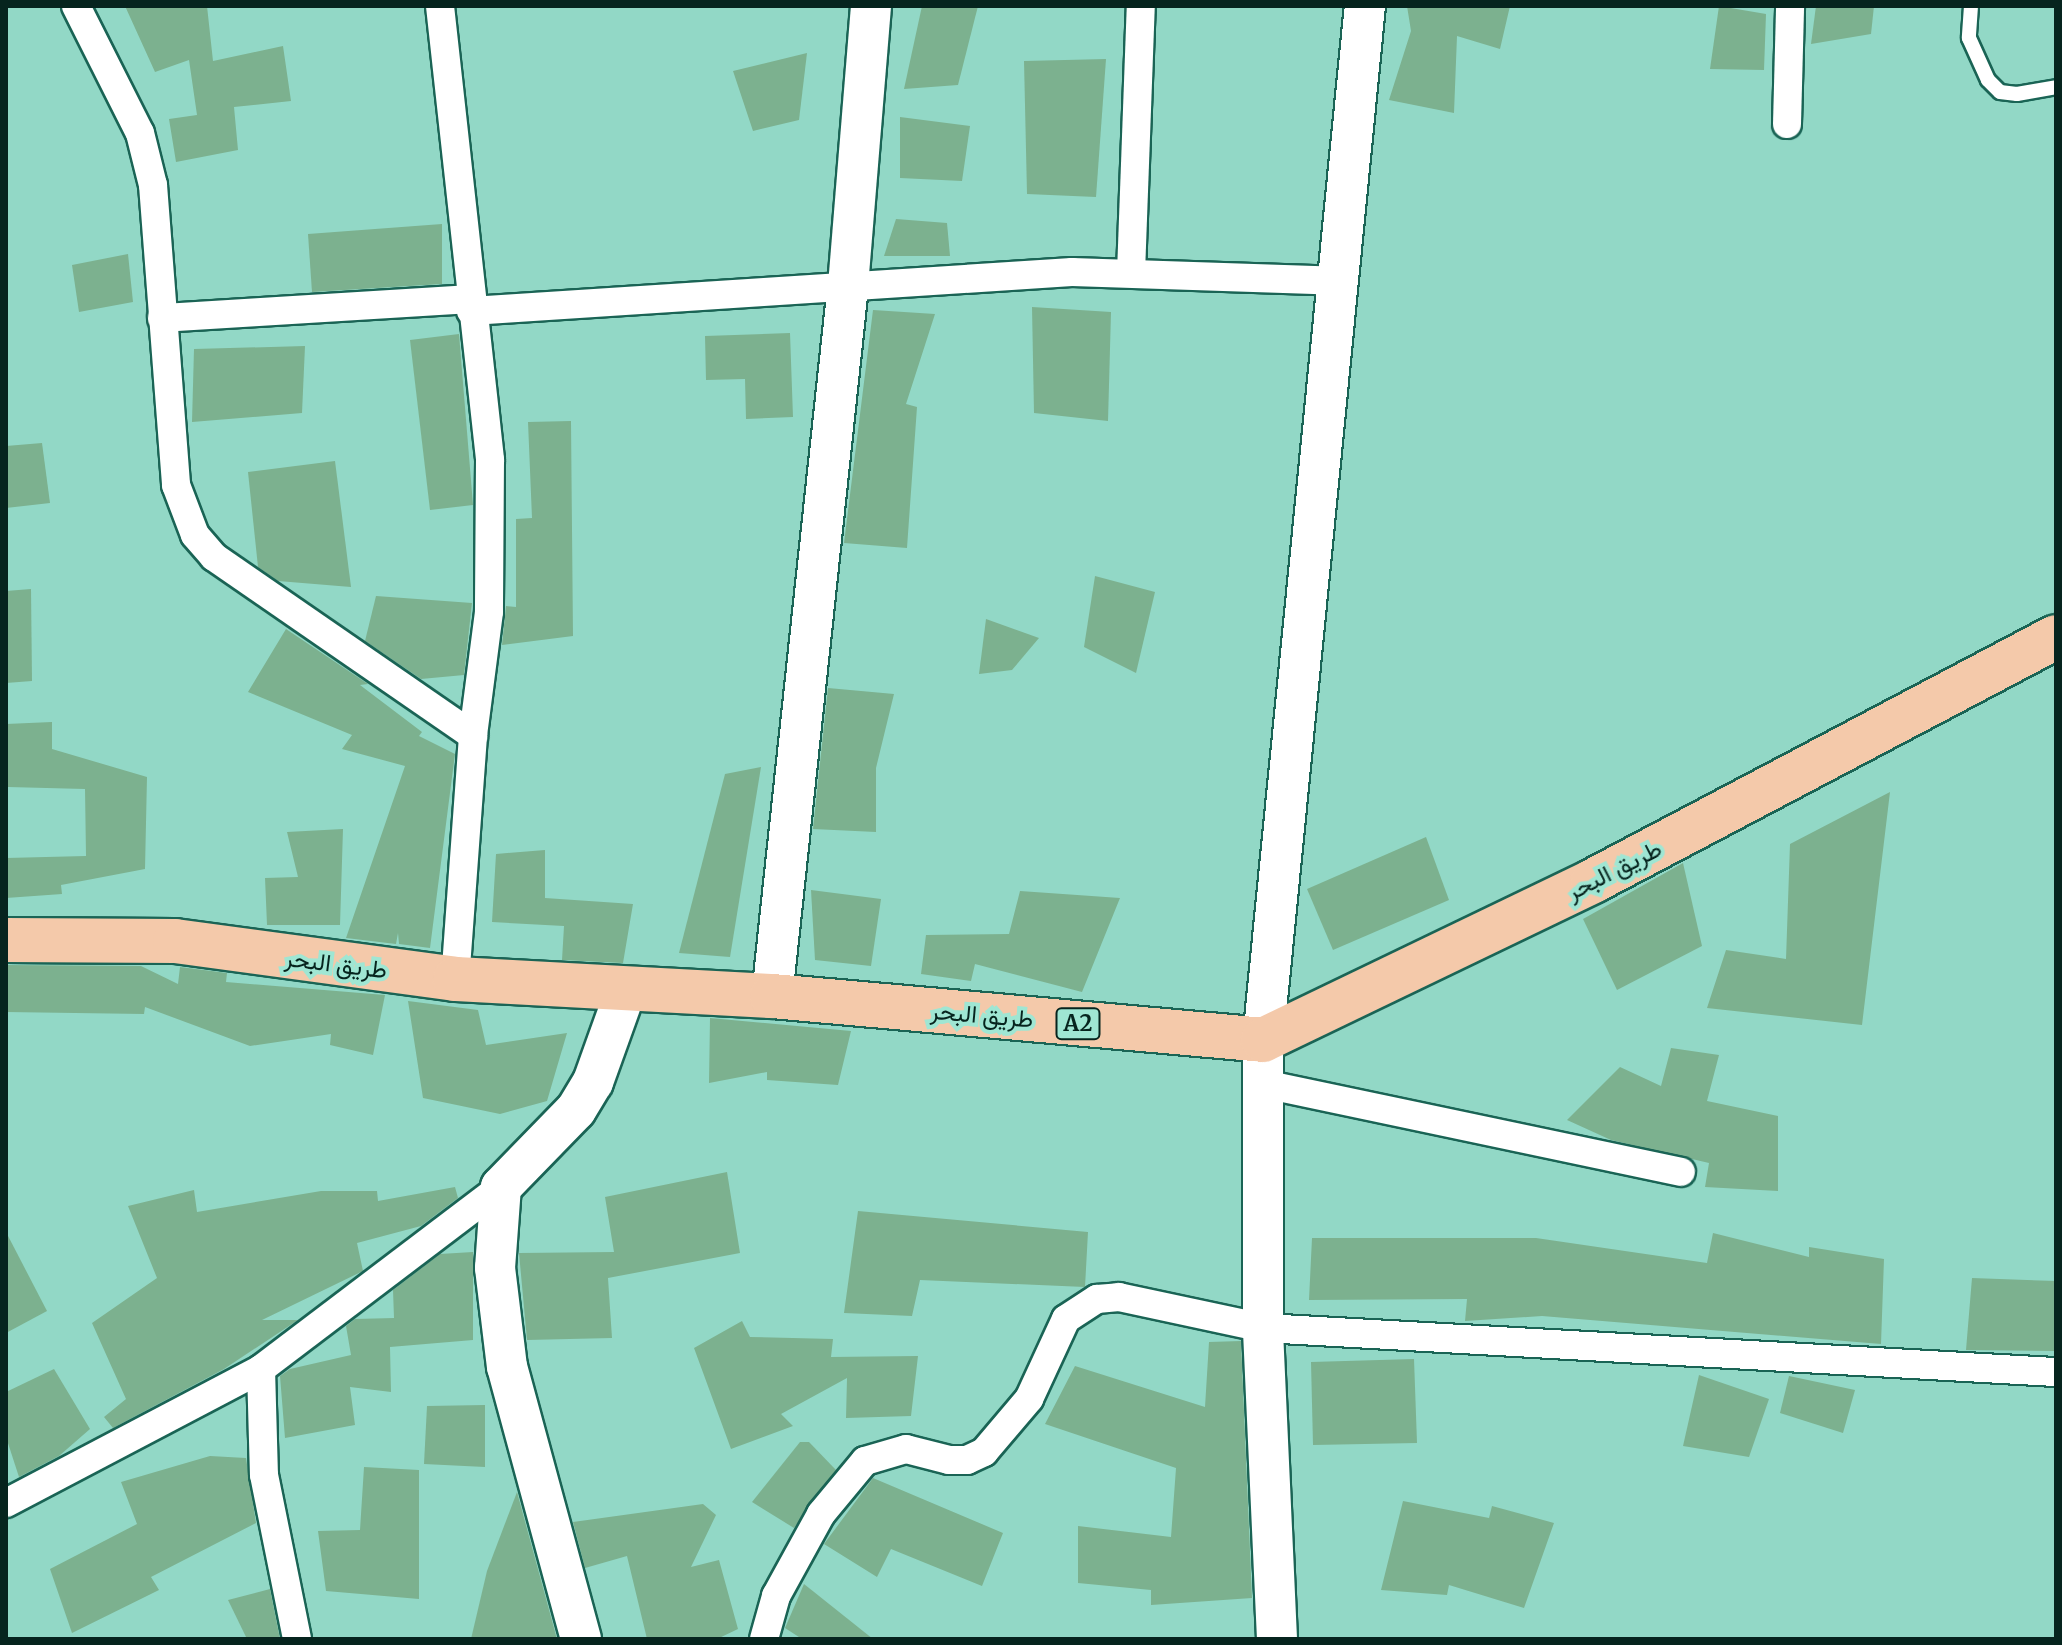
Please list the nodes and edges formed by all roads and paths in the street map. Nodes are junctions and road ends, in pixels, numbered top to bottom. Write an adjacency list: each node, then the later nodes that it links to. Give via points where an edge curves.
1 (76, 6): 14 (street, via 140,133 160,232)
2 (440, 6): 13 (street)
3 (871, 6): 12 (main road)
4 (1141, 6): 10 (street)
5 (1365, 6): 11 (main road)
6 (1790, 6): 9 (street)
7 (1971, 6): 8 (lane, via 1969,38 1988,80 2000,92)
8 (2056, 87)
9 (1787, 124)
10 (1131, 273): 11 (street); 12 (street)
11 (1337, 281): 21 (main road)
12 (848, 286): 13 (street); 20 (main road)
13 (470, 305): 14 (street); 16 (street, via 490,460 489,612)
14 (162, 318): 16 (street, via 176,485 195,535 214,557)
15 (2056, 637): 21 (main road, طريق البحر, via 1593,881)
16 (473, 736): 18 (street)
17 (6, 940): 18 (main road, طريق البحر / A2, via 175,941)
18 (455, 979): 19 (main road, طريق البحر / A2)
19 (626, 990): 20 (main road, طريق البحر / A2); 24 (main road, via 587,1092 543,1148)
20 (772, 996): 21 (main road, طريق البحر / A2)
21 (1263, 1040): 22 (main road)
22 (1264, 1084): 23 (street); 25 (main road)
23 (1681, 1172)
24 (501, 1187): 26 (street); 30 (main road, via 495,1268 507,1367)
25 (1263, 1328): 27 (street); 31 (street, via 1119,1297 1097,1299 1077,1310 1066,1319 1029,1399 984,1452 967,1460 949,1460 906,1449 865,1461 821,1514 776,1596); 32 (main road)
26 (261, 1369): 28 (street); 29 (street, via 264,1475)
27 (2056, 1372)
28 (6, 1503)
29 (297, 1639)
30 (581, 1639)
31 (764, 1639)
32 (1277, 1639)

